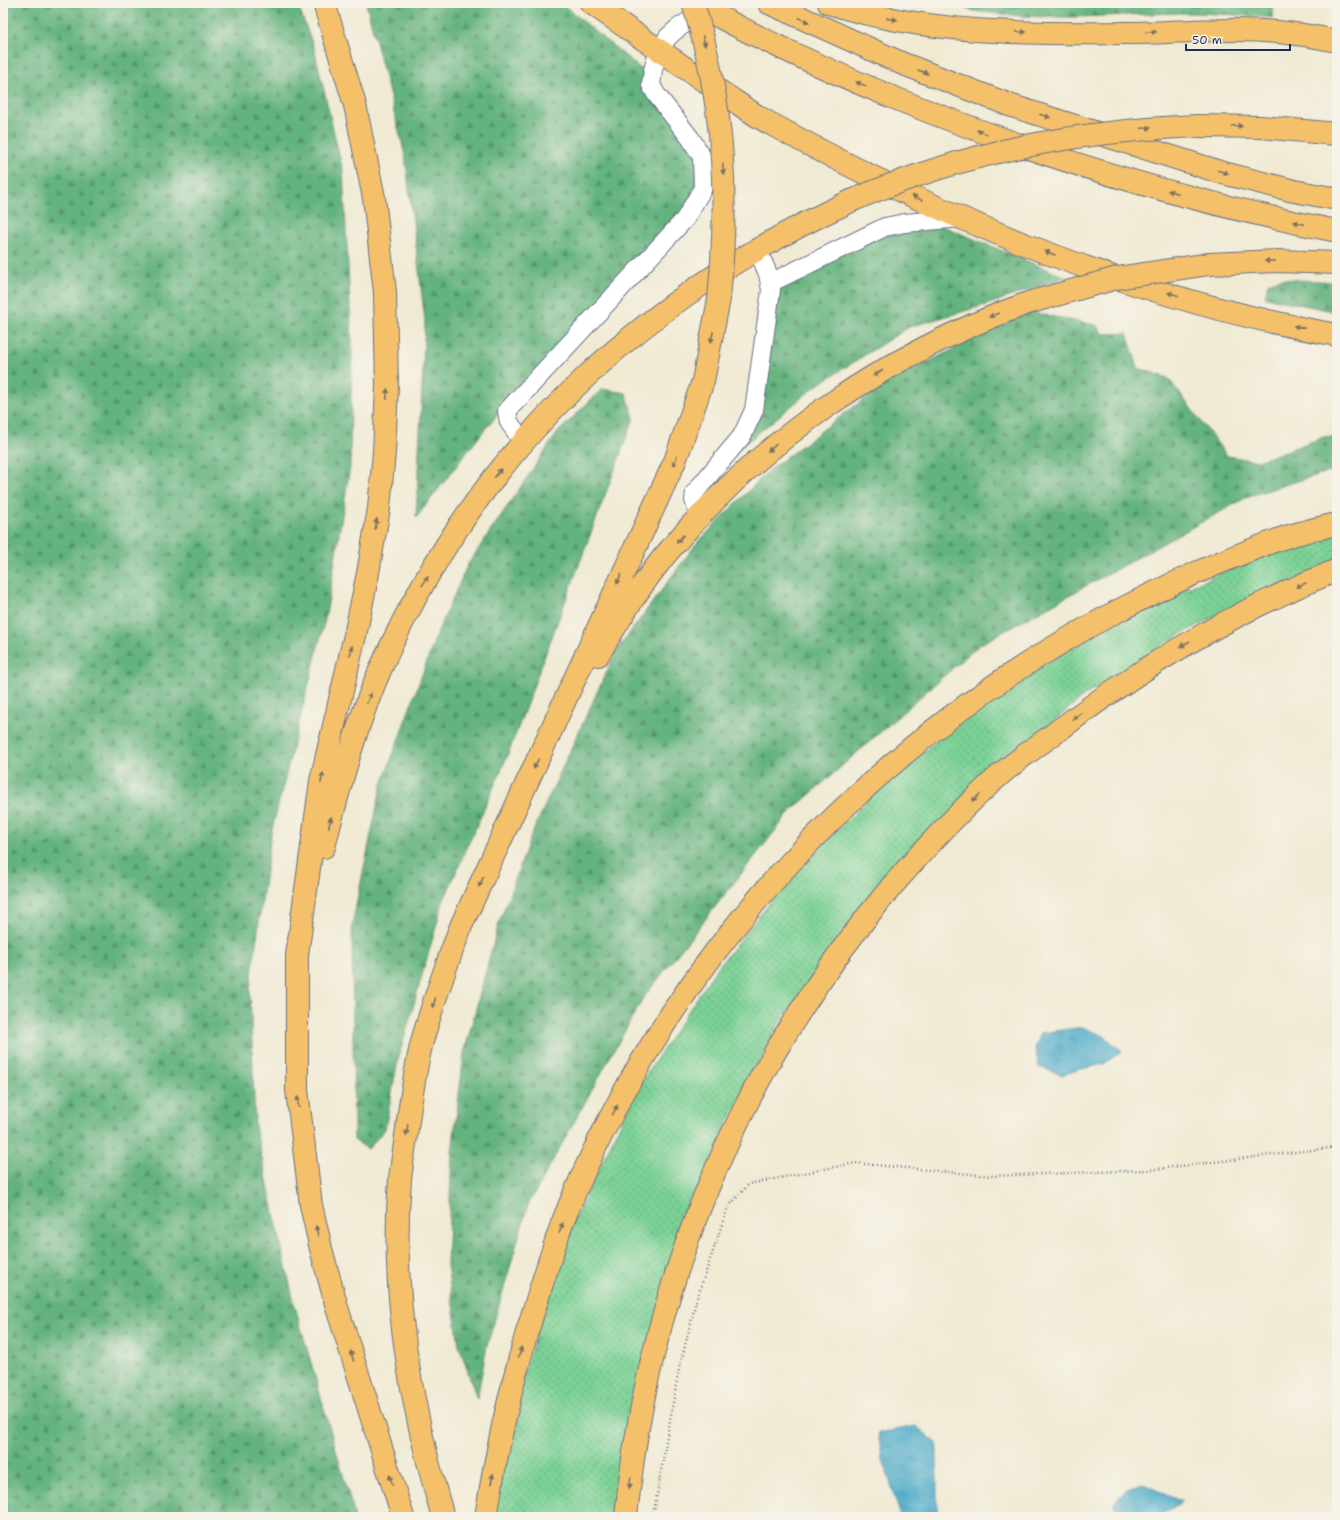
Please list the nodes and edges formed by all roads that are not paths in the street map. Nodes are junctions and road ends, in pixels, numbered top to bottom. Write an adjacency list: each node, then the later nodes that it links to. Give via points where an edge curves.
1 (324, 3): 21 (highway, one-way to 1, via 321,781 358,623 379,508 387,386 385,292 374,198 355,105)
2 (591, 3): 7 (highway)
3 (769, 3): 9 (highway, one-way to 9, via 901,63 1012,106 1223,173)
4 (830, 3): 6 (highway, one-way to 6, via 874,16 980,31 1126,33 1236,30 1310,36)
5 (700, 6): 7 (lane, via 691,20 668,37); 11 (highway, one-way to 5, via 1138,183 990,135 841,76); 20 (highway, one-way to 20, bridge, via 722,144 724,227 719,299 703,381 675,461)
6 (1337, 41)
7 (659, 50): 10 (highway, one-way to 7, via 771,125); 16 (lane, via 651,85 702,157 703,188 685,219 507,411 509,422)
8 (1337, 134): 12 (highway, one-way to 8, bridge, via 851,201 939,168 1010,148 1086,134 1154,127 1284,129)
9 (1337, 199)
10 (961, 218): 14 (lane, via 885,227); 15 (highway, one-way to 10, via 1255,317 1114,277)
11 (1337, 231)
12 (757, 248): 14 (lane); 16 (highway, via 662,312 623,343 589,373)
13 (1337, 263): 17 (highway, one-way to 17, bridge, via 1277,261 1209,264 1117,278 1031,302 938,340 840,396 792,431 739,476)
14 (770, 283): 17 (lane, via 754,410 742,436 695,492 694,500)
15 (1337, 335)
16 (523, 442): 21 (highway, one-way to 16, via 339,786 384,662 417,595 448,544 470,510)
17 (700, 516): 20 (highway, one-way to 20, via 661,560 631,601)
18 (1337, 524): 24 (highway, one-way to 18, via 520,1351 563,1222 620,1101 660,1033 704,968 760,896 856,795 914,745 1018,668 1156,590 1286,537)
19 (1337, 570): 25 (highway, one-way to 25, via 1249,609 1143,669 1001,774 913,862 844,947 783,1039 746,1105 719,1159 690,1233 658,1335 646,1385)
20 (552, 729): 23 (highway, one-way to 23, via 461,926 423,1039 410,1105 400,1179 400,1300 406,1360 418,1424)
21 (297, 955): 22 (highway, one-way to 21, via 338,1311 311,1205 297,1090)
22 (403, 1517)
23 (443, 1517)
24 (486, 1517)
25 (626, 1517)

